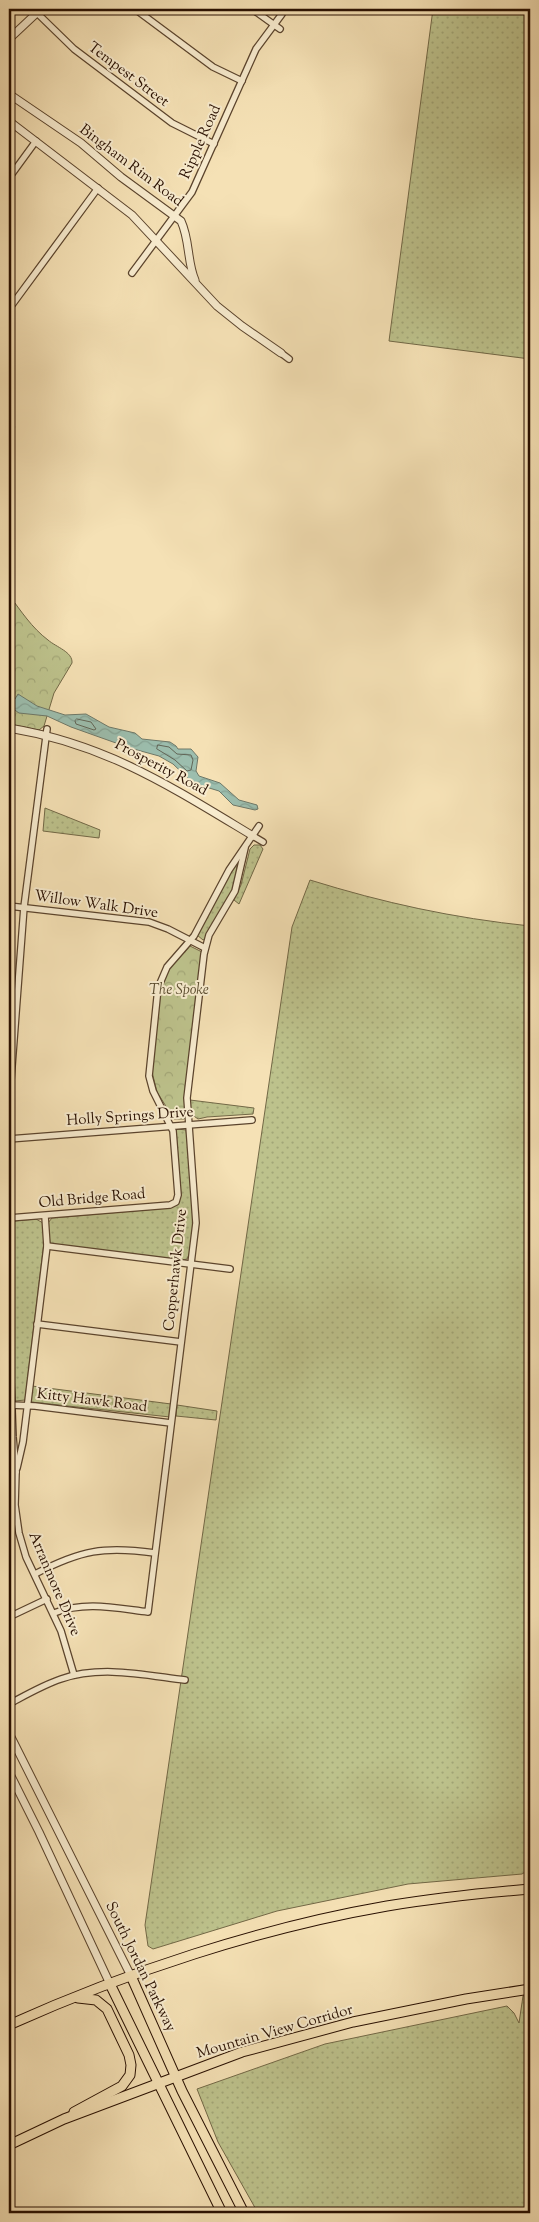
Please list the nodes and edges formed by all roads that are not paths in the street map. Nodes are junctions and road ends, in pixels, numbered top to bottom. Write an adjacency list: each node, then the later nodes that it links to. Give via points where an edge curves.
1 (14, 9): 5 (street)
2 (135, 9): 10 (street, via 214,67)
3 (252, 9): 7 (street)
4 (39, 11): 9 (street); 14 (street, Tempest Street, via 74,50 172,123)
5 (9, 14)
6 (282, 14): 7 (street, Ripple Road)
7 (274, 24): 8 (street); 10 (street, Ripple Road, via 256,49)
8 (280, 29)
9 (9, 39)
10 (242, 81): 14 (street, Ripple Road)
11 (9, 94): 17 (street, Bingham Rim Road, via 80,143)
12 (9, 121): 13 (street, Bingham Rim Road)
13 (36, 141): 15 (street); 16 (street, Bingham Rim Road)
14 (214, 144): 17 (street, Ripple Road, via 192,192)
15 (9, 178)
16 (98, 188): 18 (street, Bingham Rim Road); 21 (street)
17 (175, 216): 18 (street, Ripple Road); 20 (street, Bingham Rim Road, via 185,230)
18 (157, 239): 19 (street, Ripple Road); 20 (street, Bingham Rim Road)
19 (132, 273)
20 (198, 285): 22 (street, Bingham Rim Road, via 227,314)
21 (9, 309)
22 (280, 353): 23 (street, Bingham Rim Road)
23 (289, 359)
24 (9, 728): 25 (street, Prosperity Road)
25 (47, 732): 27 (street, Prosperity Road, via 135,767); 31 (street)
26 (259, 826): 27 (street, Copperhawk Drive)
27 (253, 836): 28 (street, Prosperity Road); 29 (street, Copperhawk Drive)
28 (263, 842)
29 (245, 848): 32 (street, Copperhawk Drive, via 229,870); 33 (street, Copperhawk Drive, via 235,892 209,935)
30 (9, 906): 31 (street, Willow Walk Drive)
31 (24, 908): 32 (street, Willow Walk Drive, via 149,922); 34 (street)
32 (191, 940): 33 (street, Willow Walk Drive); 37 (street, Copperhawk Drive, via 167,967 159,982 148,1065 151,1087)
33 (205, 948): 36 (street, Copperhawk Drive, via 187,1093)
34 (9, 1106)
35 (252, 1120): 36 (street, Holly Springs Drive)
36 (189, 1125): 37 (street, Holly Springs Drive); 43 (street, Copperhawk Drive, via 196,1218)
37 (172, 1126): 38 (street, Holly Springs Drive); 39 (street, Copperhawk Drive)
38 (9, 1138)
39 (176, 1202): 40 (street, Old Bridge Road)
40 (45, 1216): 41 (street, Old Bridge Road); 42 (street, Arranmore Drive)
41 (9, 1218)
42 (47, 1246): 43 (street); 45 (street, Arranmore Drive)
43 (191, 1264): 44 (street); 47 (street, Copperhawk Drive)
44 (230, 1269)
45 (37, 1324): 47 (street); 50 (street, Arranmore Drive)
46 (9, 1328): 48 (street, Arranmore Drive)
47 (181, 1342): 51 (street, Copperhawk Drive)
48 (10, 1364): 49 (street, Arranmore Drive)
49 (10, 1405): 50 (street, Kitty Hawk Road); 53 (street, Arranmore Drive)
50 (27, 1406): 51 (street, Kitty Hawk Road); 53 (street, Arranmore Drive)
51 (171, 1423): 54 (street, Copperhawk Drive)
52 (9, 1471): 53 (street)
53 (16, 1472): 55 (street, Arranmore Drive, via 17,1526)
54 (155, 1552): 55 (street, via 90,1551); 57 (street, Copperhawk Drive, via 148,1612 90,1606)
55 (35, 1574): 56 (street, Arranmore Drive)
56 (47, 1599): 57 (street, Arranmore Drive); 58 (street)
57 (54, 1614): 59 (street, Arranmore Drive)
58 (9, 1617)
59 (74, 1675): 60 (street, via 114,1672); 61 (street)
60 (184, 1680)
61 (9, 1704)
62 (9, 1733): 65 (street, South Jordan Parkway)
63 (9, 1772): 66 (street)
64 (530, 1889): 65 (main road, via 387,1906 316,1921 265,1933)
65 (131, 1976): 66 (main road); 70 (main road, South Jordan Parkway)
66 (110, 1984): 68 (main road); 71 (main road)
67 (530, 1989): 70 (main road, Mountain View Corridor, via 353,2022 242,2052)
68 (61, 2003): 69 (main road); 72 (main road, via 83,1998 102,2004 109,2012 132,2065 122,2086 92,2100)
69 (9, 2025)
70 (177, 2077): 71 (main road, Mountain View Corridor); 75 (main road, South Jordan Parkway)
71 (158, 2085): 72 (main road, Mountain View Corridor); 74 (main road)
72 (64, 2119): 73 (main road, Mountain View Corridor)
73 (9, 2145)
74 (222, 2213)
75 (244, 2213)

